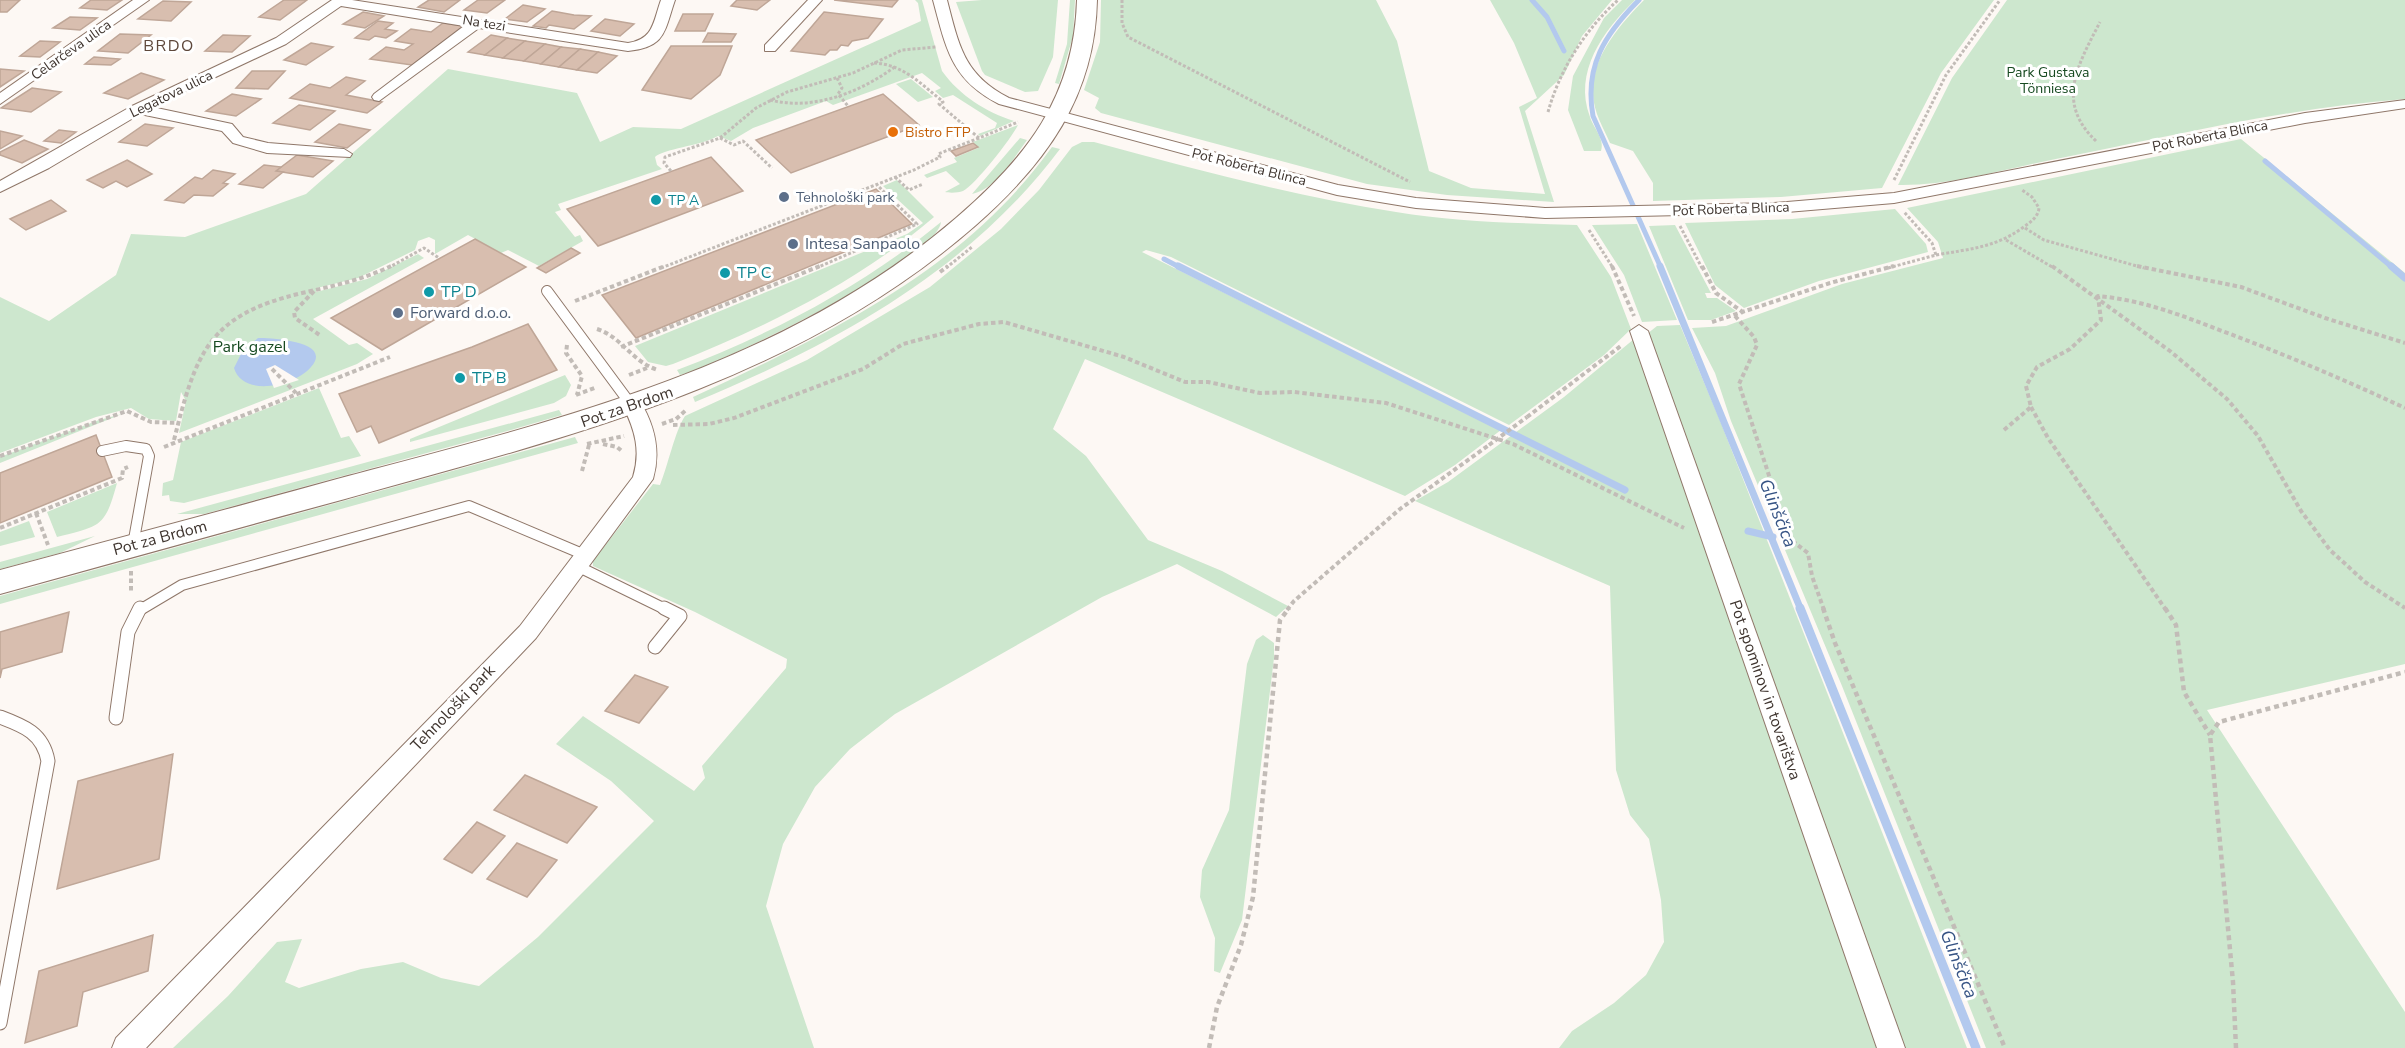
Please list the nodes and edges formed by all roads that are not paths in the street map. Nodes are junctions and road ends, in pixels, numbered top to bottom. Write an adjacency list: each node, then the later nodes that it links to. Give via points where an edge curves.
1 (142, 0): 10 (street, Celarčeva ulica)
2 (668, 0): 7 (street, Na tezi, via 655,38 644,45 628,47)
3 (815, 0): 8 (street)
4 (940, 0): 13 (street, Pot Roberta Blinca, via 960,67 978,88 1004,101)
5 (1087, 0): 13 (main road, Pot za Brdom, via 1081,61)
6 (340, 1): 7 (street, Na tezi); 12 (street, Legatova ulica, via 309,25 259,53)
7 (478, 22): 9 (street)
8 (770, 48)
9 (379, 97)
10 (0, 100)
11 (2405, 104): 13 (street, Pot Roberta Blinca, via 2260,126 1894,198 1621,213 1437,206 1336,189)
12 (138, 110): 14 (street, via 227,127 237,140 267,148); 15 (street, Legatova ulica)
13 (1058, 116): 18 (main road, Pot za Brdom, via 1010,181 952,236 907,270 819,326 724,371)
14 (344, 154)
15 (0, 186)
16 (547, 291): 18 (lane, Tehnološki park)
17 (1639, 331): 28 (street, Pot spominov in tovarištva)
18 (633, 406): 20 (main road, Pot za Brdom); 21 (street, Tehnološki park, via 648,442 647,467 634,492)
19 (102, 451): 20 (lane, via 137,446 146,449 149,456)
20 (132, 558): 22 (main road, Pot za Brdom)
21 (581, 560): 23 (lane, via 680,616); 25 (lane, via 469,506 182,585 141,607 128,632); 27 (street, Tehnološki park, via 528,632)
22 (0, 582)
23 (655, 647)
24 (0, 717): 26 (lane, via 31,729 47,746 48,761)
25 (116, 718)
26 (0, 1023)
27 (126, 1048)
28 (1891, 1048)

